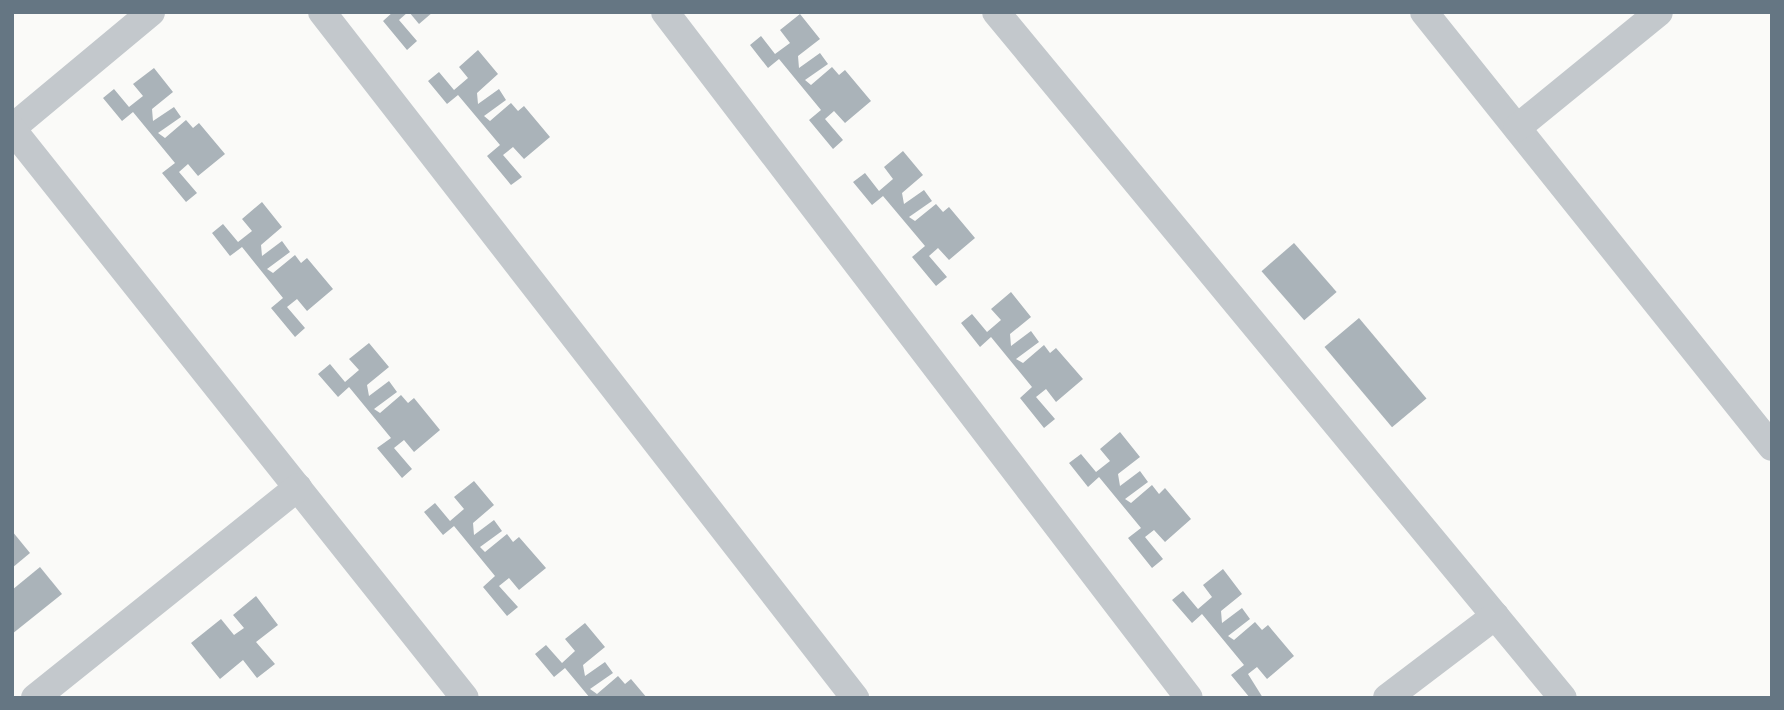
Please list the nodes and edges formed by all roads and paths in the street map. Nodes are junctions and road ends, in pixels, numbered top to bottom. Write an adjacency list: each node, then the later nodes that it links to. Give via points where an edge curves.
1 (151, 12): 7 (street)
2 (322, 12): 14 (street)
3 (665, 12): 15 (street)
4 (996, 12): 11 (street)
5 (1424, 12): 8 (street)
6 (1659, 12): 8 (street)
7 (12, 128): 10 (street)
8 (1517, 128): 9 (street)
9 (1772, 447)
10 (298, 487): 12 (street); 13 (street)
11 (1495, 616): 16 (street); 17 (street)
12 (35, 698)
13 (465, 698)
14 (855, 698)
15 (1189, 698)
16 (1387, 698)
17 (1563, 698)

